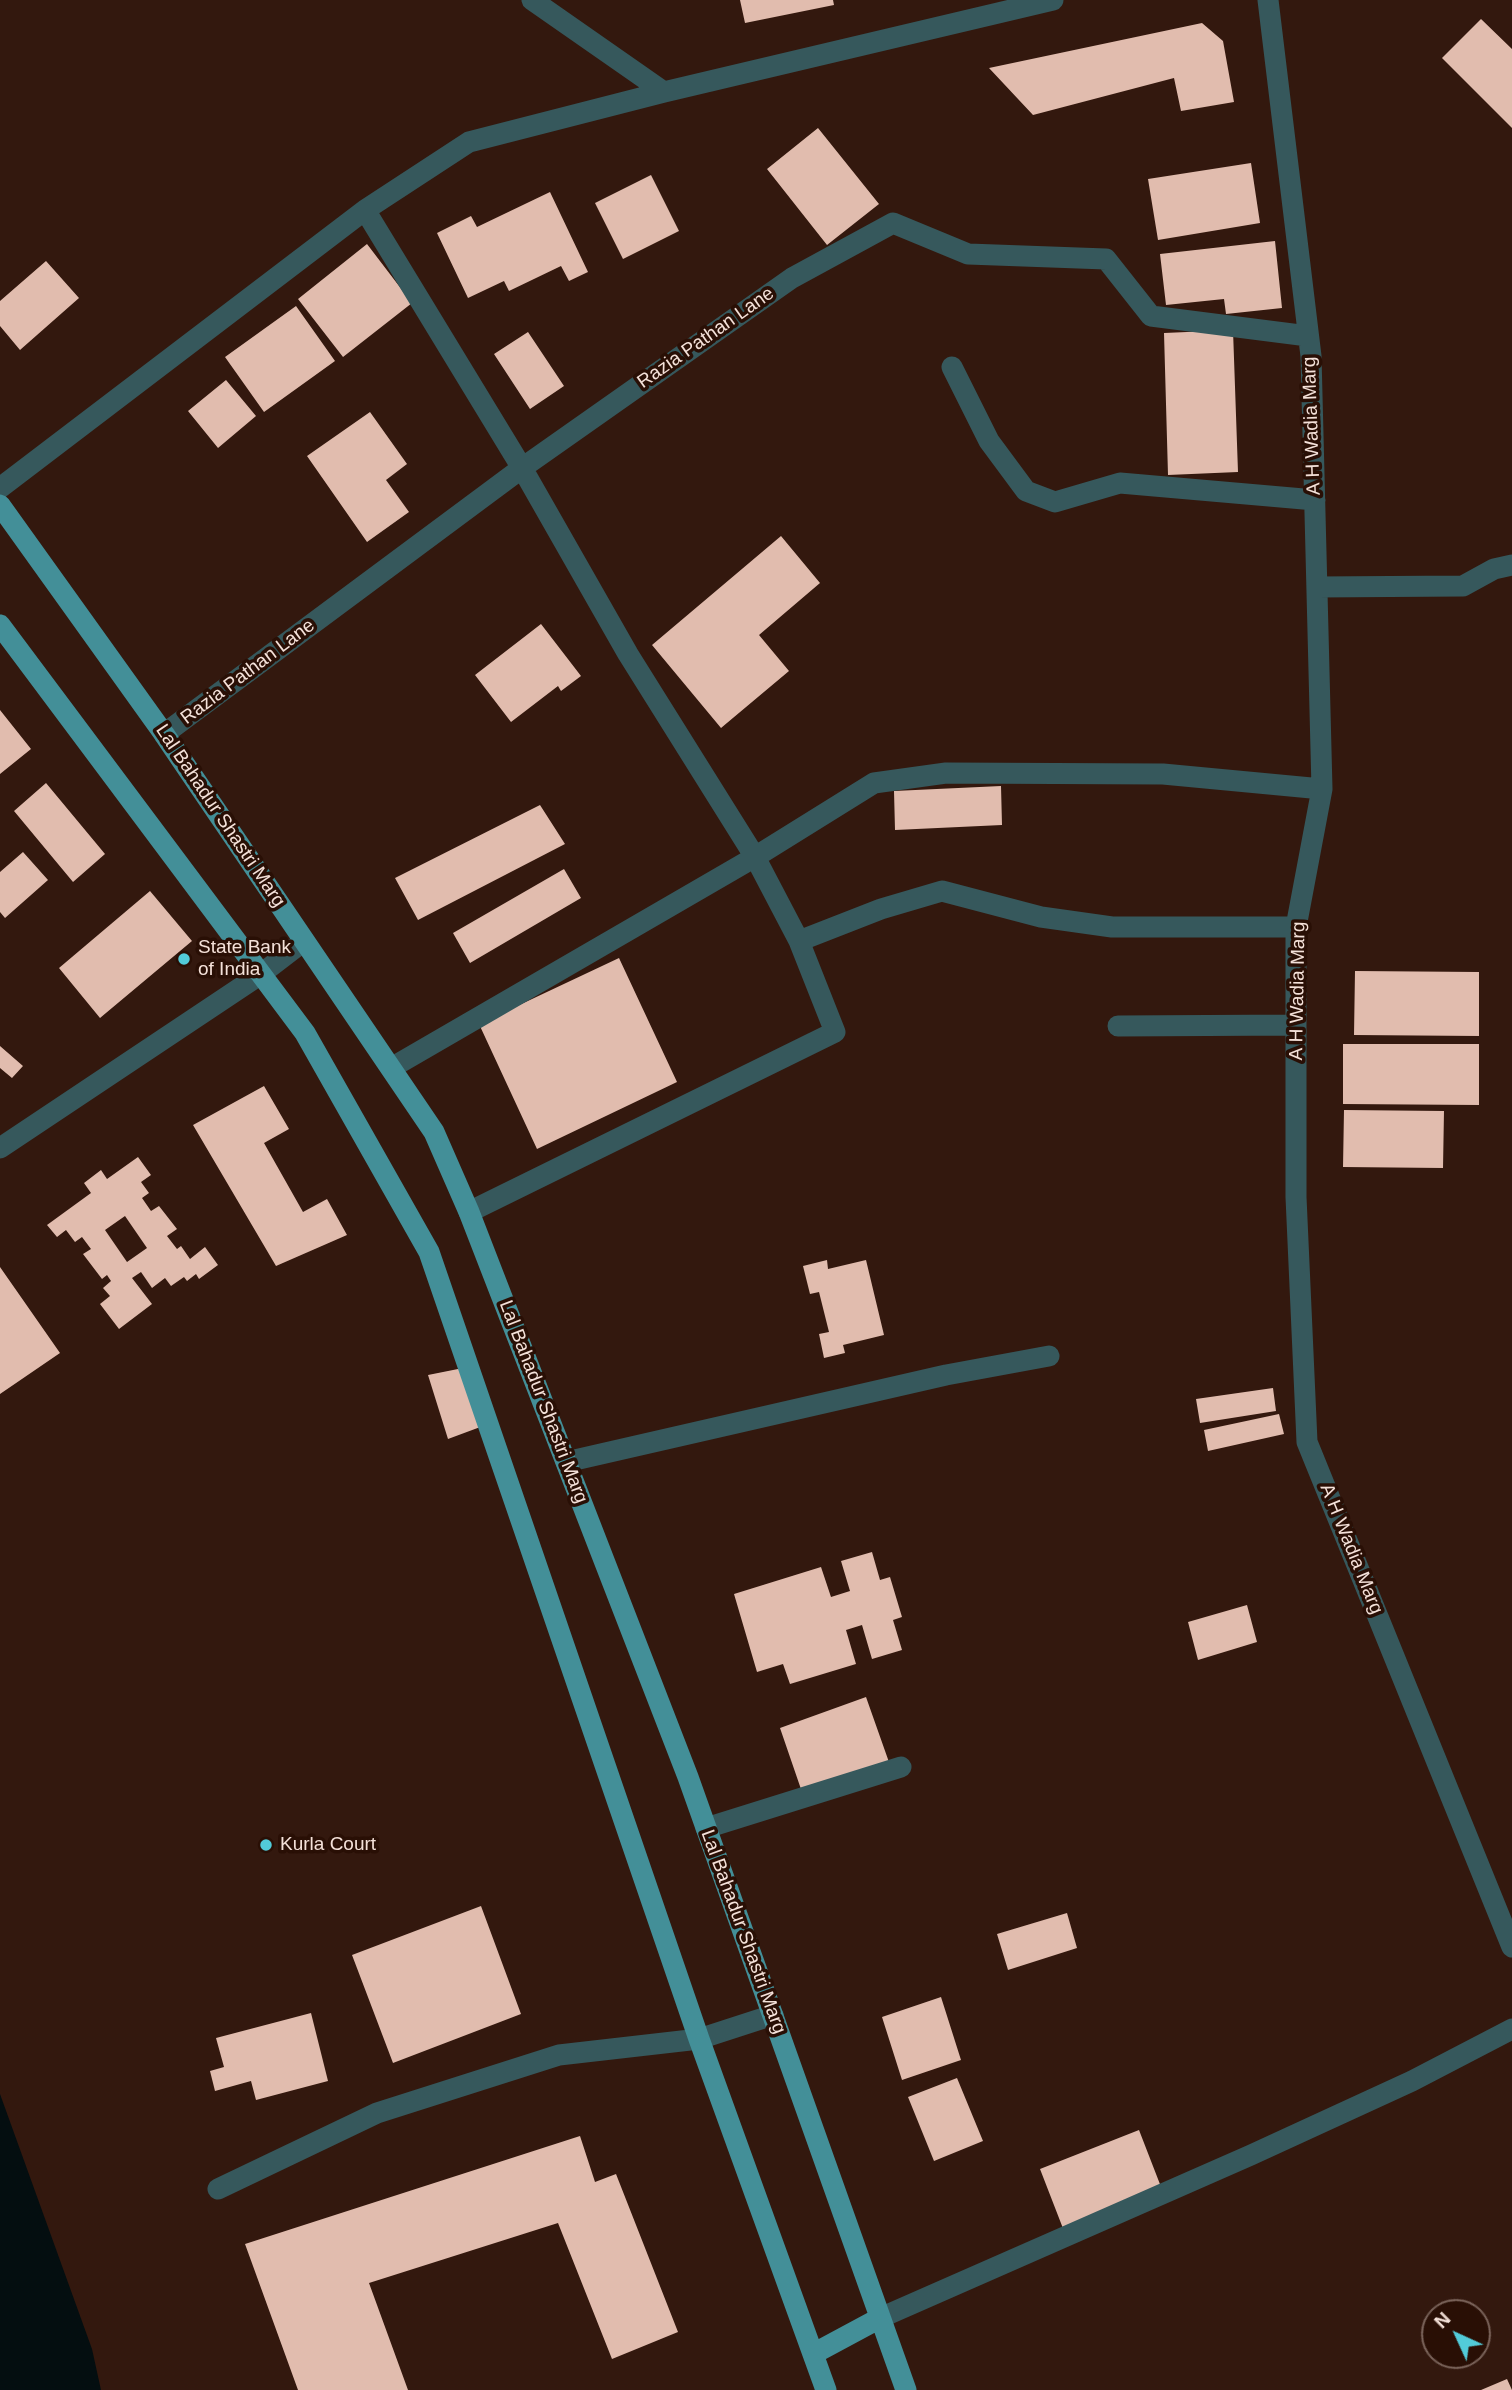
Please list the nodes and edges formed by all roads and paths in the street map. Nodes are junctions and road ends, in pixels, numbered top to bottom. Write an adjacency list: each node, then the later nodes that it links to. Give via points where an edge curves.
1 (532, 0): 4 (street)
2 (1053, 0): 4 (street)
3 (1268, 0): 6 (street, A H Wadia Marg)
4 (664, 92): 5 (street, via 469,142)
5 (365, 210): 8 (street); 9 (street)
6 (1308, 336): 8 (street, Razia Pathan Lane, via 1152,316 1106,259 968,254 893,223 792,278); 10 (street, A H Wadia Marg)
7 (952, 367): 10 (street, via 989,442 1026,491 1055,502 1119,483)
8 (522, 468): 15 (street, Razia Pathan Lane); 17 (street, via 628,654)
9 (0, 488)
10 (1315, 500): 13 (street, A H Wadia Marg)
11 (0, 505): 15 (main road, Lal Bahadur Shastri Marg)
12 (1512, 565): 13 (street, via 1462,586)
13 (1317, 587): 16 (street, A H Wadia Marg)
14 (0, 625): 21 (main road)
15 (164, 734): 19 (main road, Lal Bahadur Shastri Marg)
16 (1322, 789): 17 (street, via 1163,774 946,773 874,783); 18 (street, A H Wadia Marg)
17 (755, 857): 20 (street); 24 (street)
18 (1296, 928): 20 (street, via 1112,927 1041,917 942,891); 22 (street, A H Wadia Marg)
19 (304, 941): 21 (street); 24 (main road, Lal Bahadur Shastri Marg)
20 (799, 941): 26 (street, via 835,1032)
21 (261, 974): 25 (street); 34 (main road, via 304,1033 429,1252)
22 (1296, 1025): 23 (street); 31 (street, A H Wadia Marg, via 1296,1197 1307,1442)
23 (1118, 1026)
24 (391, 1069): 26 (main road, Lal Bahadur Shastri Marg, via 434,1132)
25 (0, 1148)
26 (469, 1212): 28 (main road, Lal Bahadur Shastri Marg)
27 (1049, 1356): 28 (street, via 946,1375)
28 (566, 1462): 30 (main road, Lal Bahadur Shastri Marg)
29 (901, 1768): 30 (street)
30 (706, 1828): 32 (main road, Lal Bahadur Shastri Marg)
31 (1512, 1947)
32 (773, 2015): 34 (street); 36 (main road, Lal Bahadur Shastri Marg)
33 (1512, 2029): 36 (street, via 1251,2155)
34 (699, 2039): 35 (street, via 546,2059 377,2113); 37 (main road)
35 (218, 2189)
36 (880, 2318): 37 (main road); 39 (main road, Lal Bahadur Shastri Marg)
37 (813, 2354): 38 (main road)
38 (825, 2390)
39 (906, 2390)

